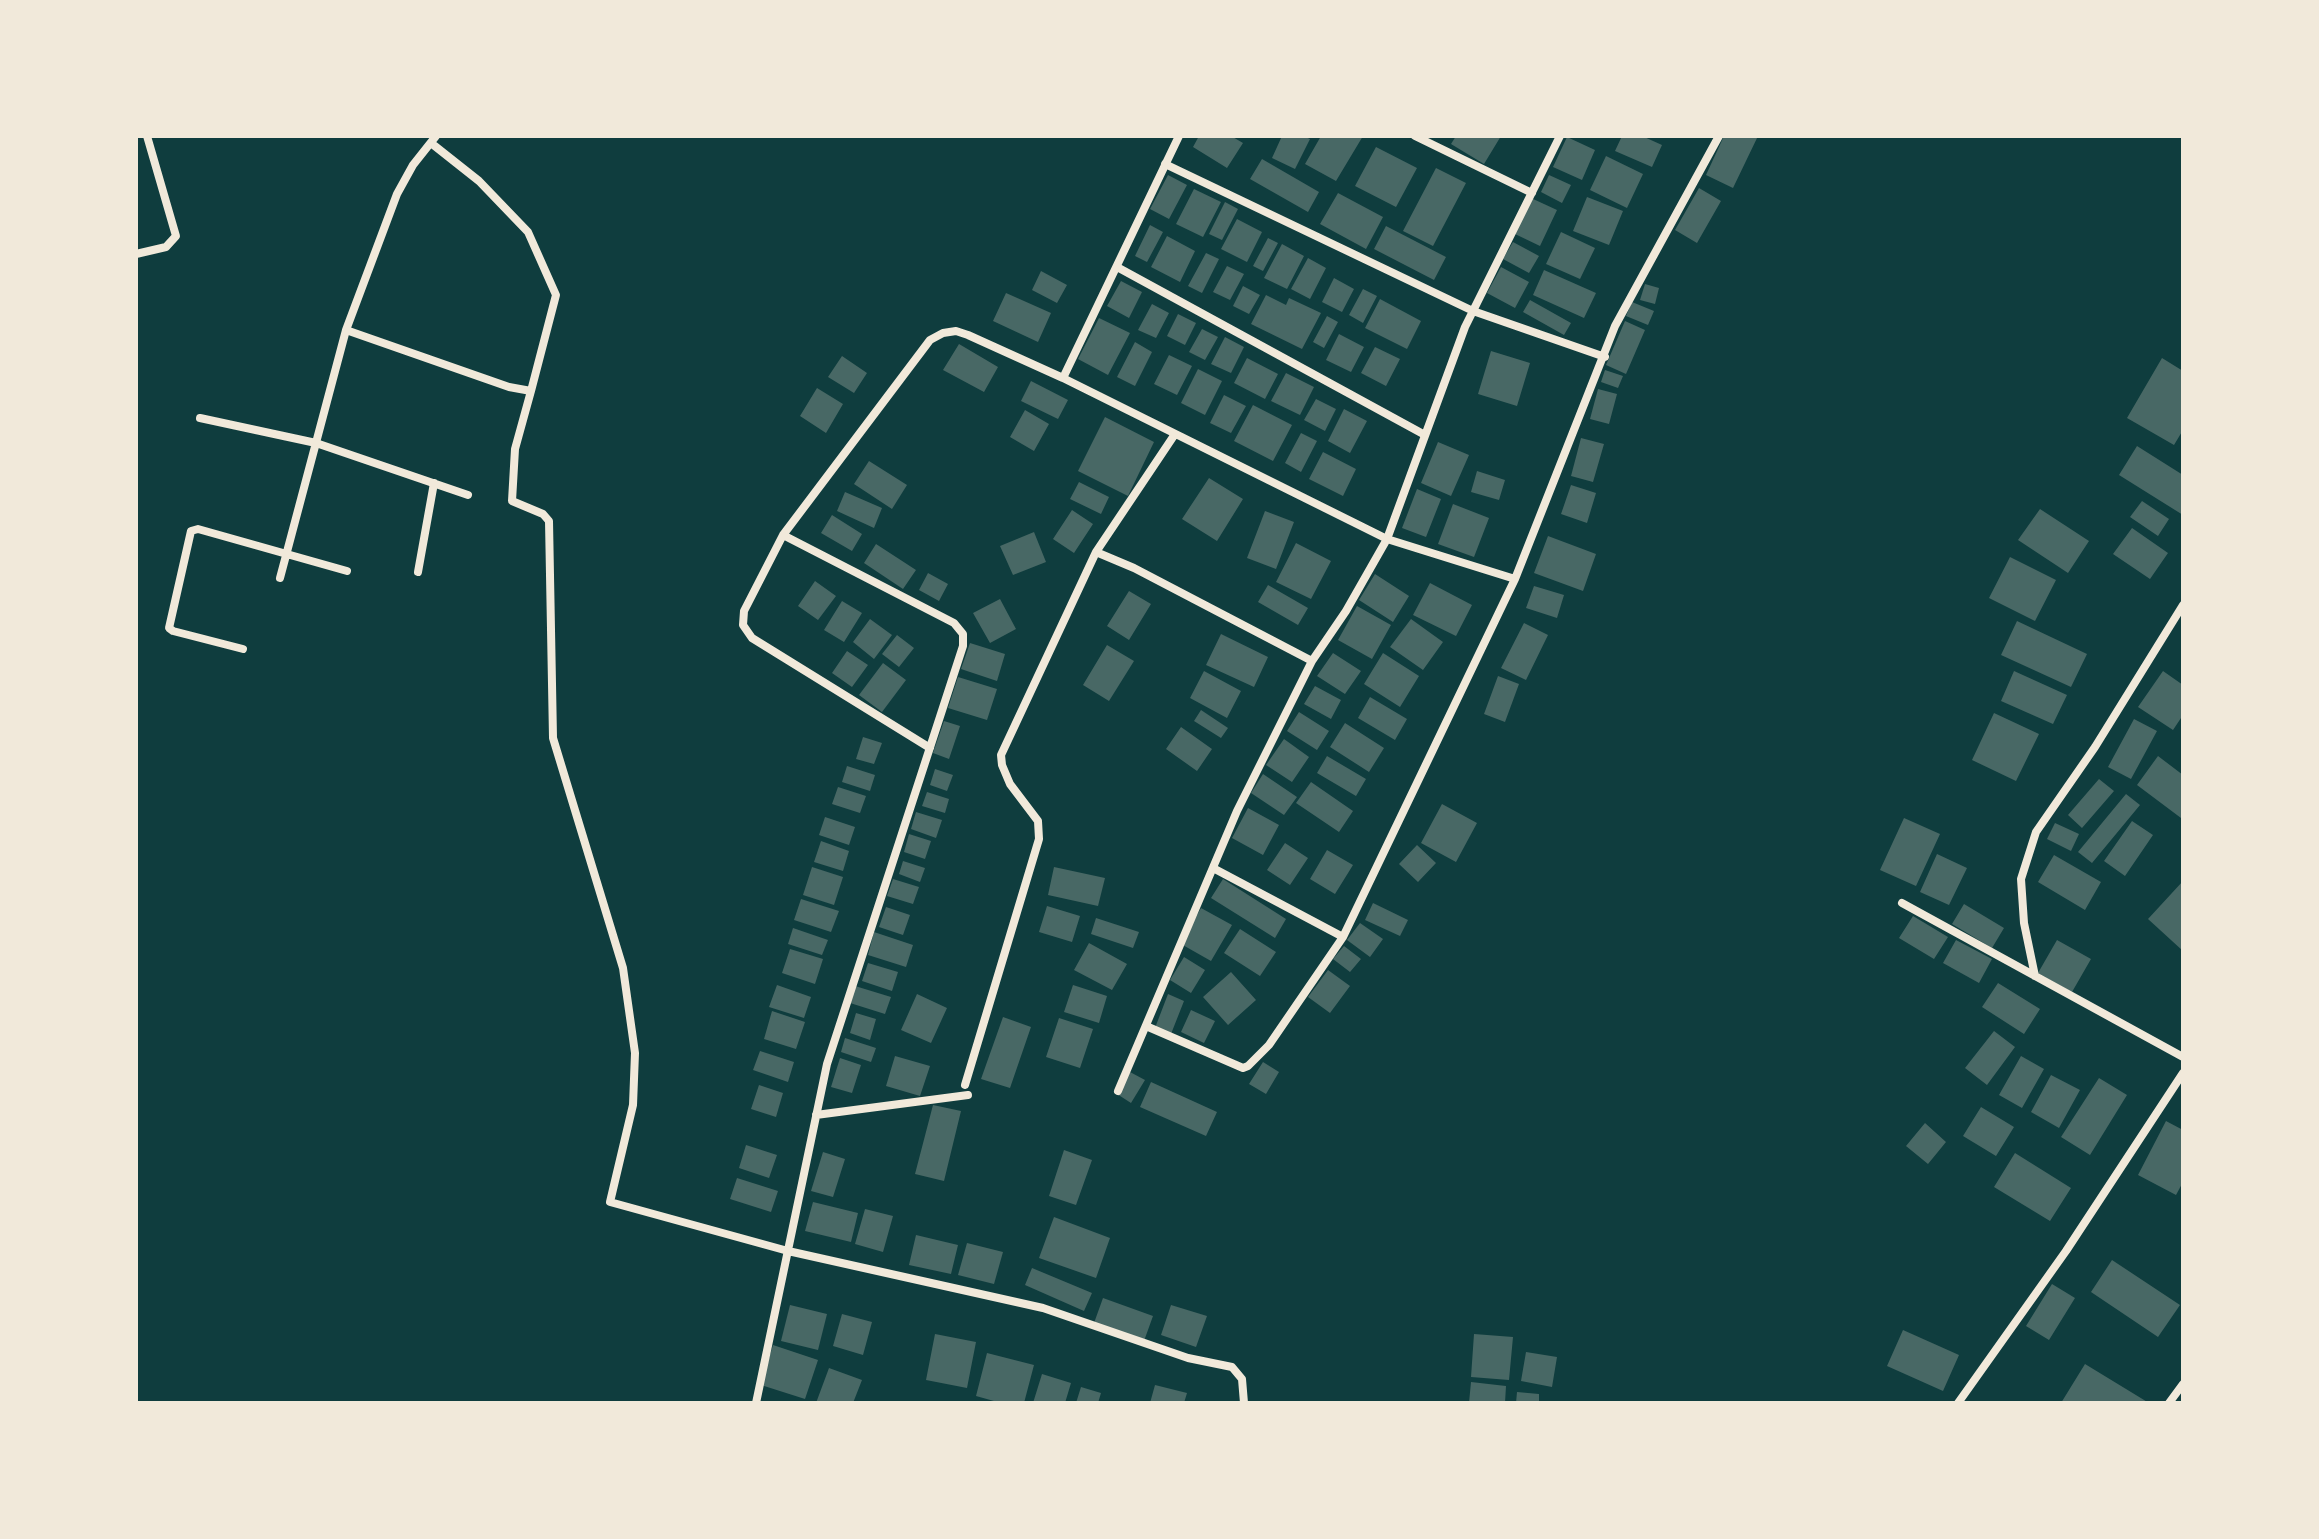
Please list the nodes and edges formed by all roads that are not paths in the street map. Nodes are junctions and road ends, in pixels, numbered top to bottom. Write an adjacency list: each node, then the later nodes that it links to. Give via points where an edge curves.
1 (147, 136): 9 (street, via 176,236 166,247)
2 (1179, 136): 7 (street)
3 (1415, 136): 8 (street)
4 (1560, 136): 8 (street)
5 (1719, 136): 13 (street, via 1615,326)
6 (434, 139): 12 (street, via 397,194); 15 (street, via 528,232 556,295)
7 (1165, 164): 10 (street); 11 (street)
8 (1532, 193): 11 (street)
9 (136, 254)
10 (1117, 267): 14 (street); 18 (street)
11 (1473, 311): 13 (street); 18 (street)
12 (346, 330): 15 (street); 19 (street)
13 (1605, 357): 29 (street)
14 (1063, 378): 17 (street); 22 (street, via 956,331 930,340)
15 (531, 391): 43 (street, via 515,449 512,501 549,521 553,738 623,968 635,1053 633,1105 610,1202)
16 (200, 418): 19 (street)
17 (1175, 434): 23 (street); 24 (street)
18 (1425, 435): 23 (street)
19 (316, 443): 20 (street); 25 (street)
20 (434, 483): 21 (street); 27 (street)
21 (468, 495)
22 (783, 535): 33 (street, via 744,611 743,625 752,638); 33 (street, via 960,628 963,646)
23 (1387, 539): 29 (street); 32 (street)
24 (1096, 552): 32 (street); 42 (street, via 1001,755 1010,784 1038,821 1039,839 967,1090)
25 (287, 555): 26 (street); 28 (street); 31 (street, via 191,531 169,628)
26 (347, 571)
27 (418, 572)
28 (280, 578)
29 (1515, 579): 36 (street)
30 (2183, 605): 37 (street, via 2036,832 2021,879)
31 (243, 649)
32 (1312, 661): 34 (street)
33 (930, 748): 42 (street, via 827,1064)
34 (1213, 868): 36 (street); 38 (street)
35 (1902, 903): 37 (street)
36 (1343, 937): 38 (street, via 1269,1045 1248,1066)
37 (2035, 976): 39 (street)
38 (1146, 1026): 41 (street)
39 (2183, 1057)
40 (2183, 1073): 47 (street)
41 (1118, 1091)
42 (816, 1115): 43 (street)
43 (788, 1251): 45 (street); 46 (street, via 1043,1308 1188,1358 1232,1367 1242,1379)
44 (2183, 1384): 48 (street)
45 (756, 1403)
46 (1244, 1403)
47 (1958, 1403)
48 (2169, 1403)

